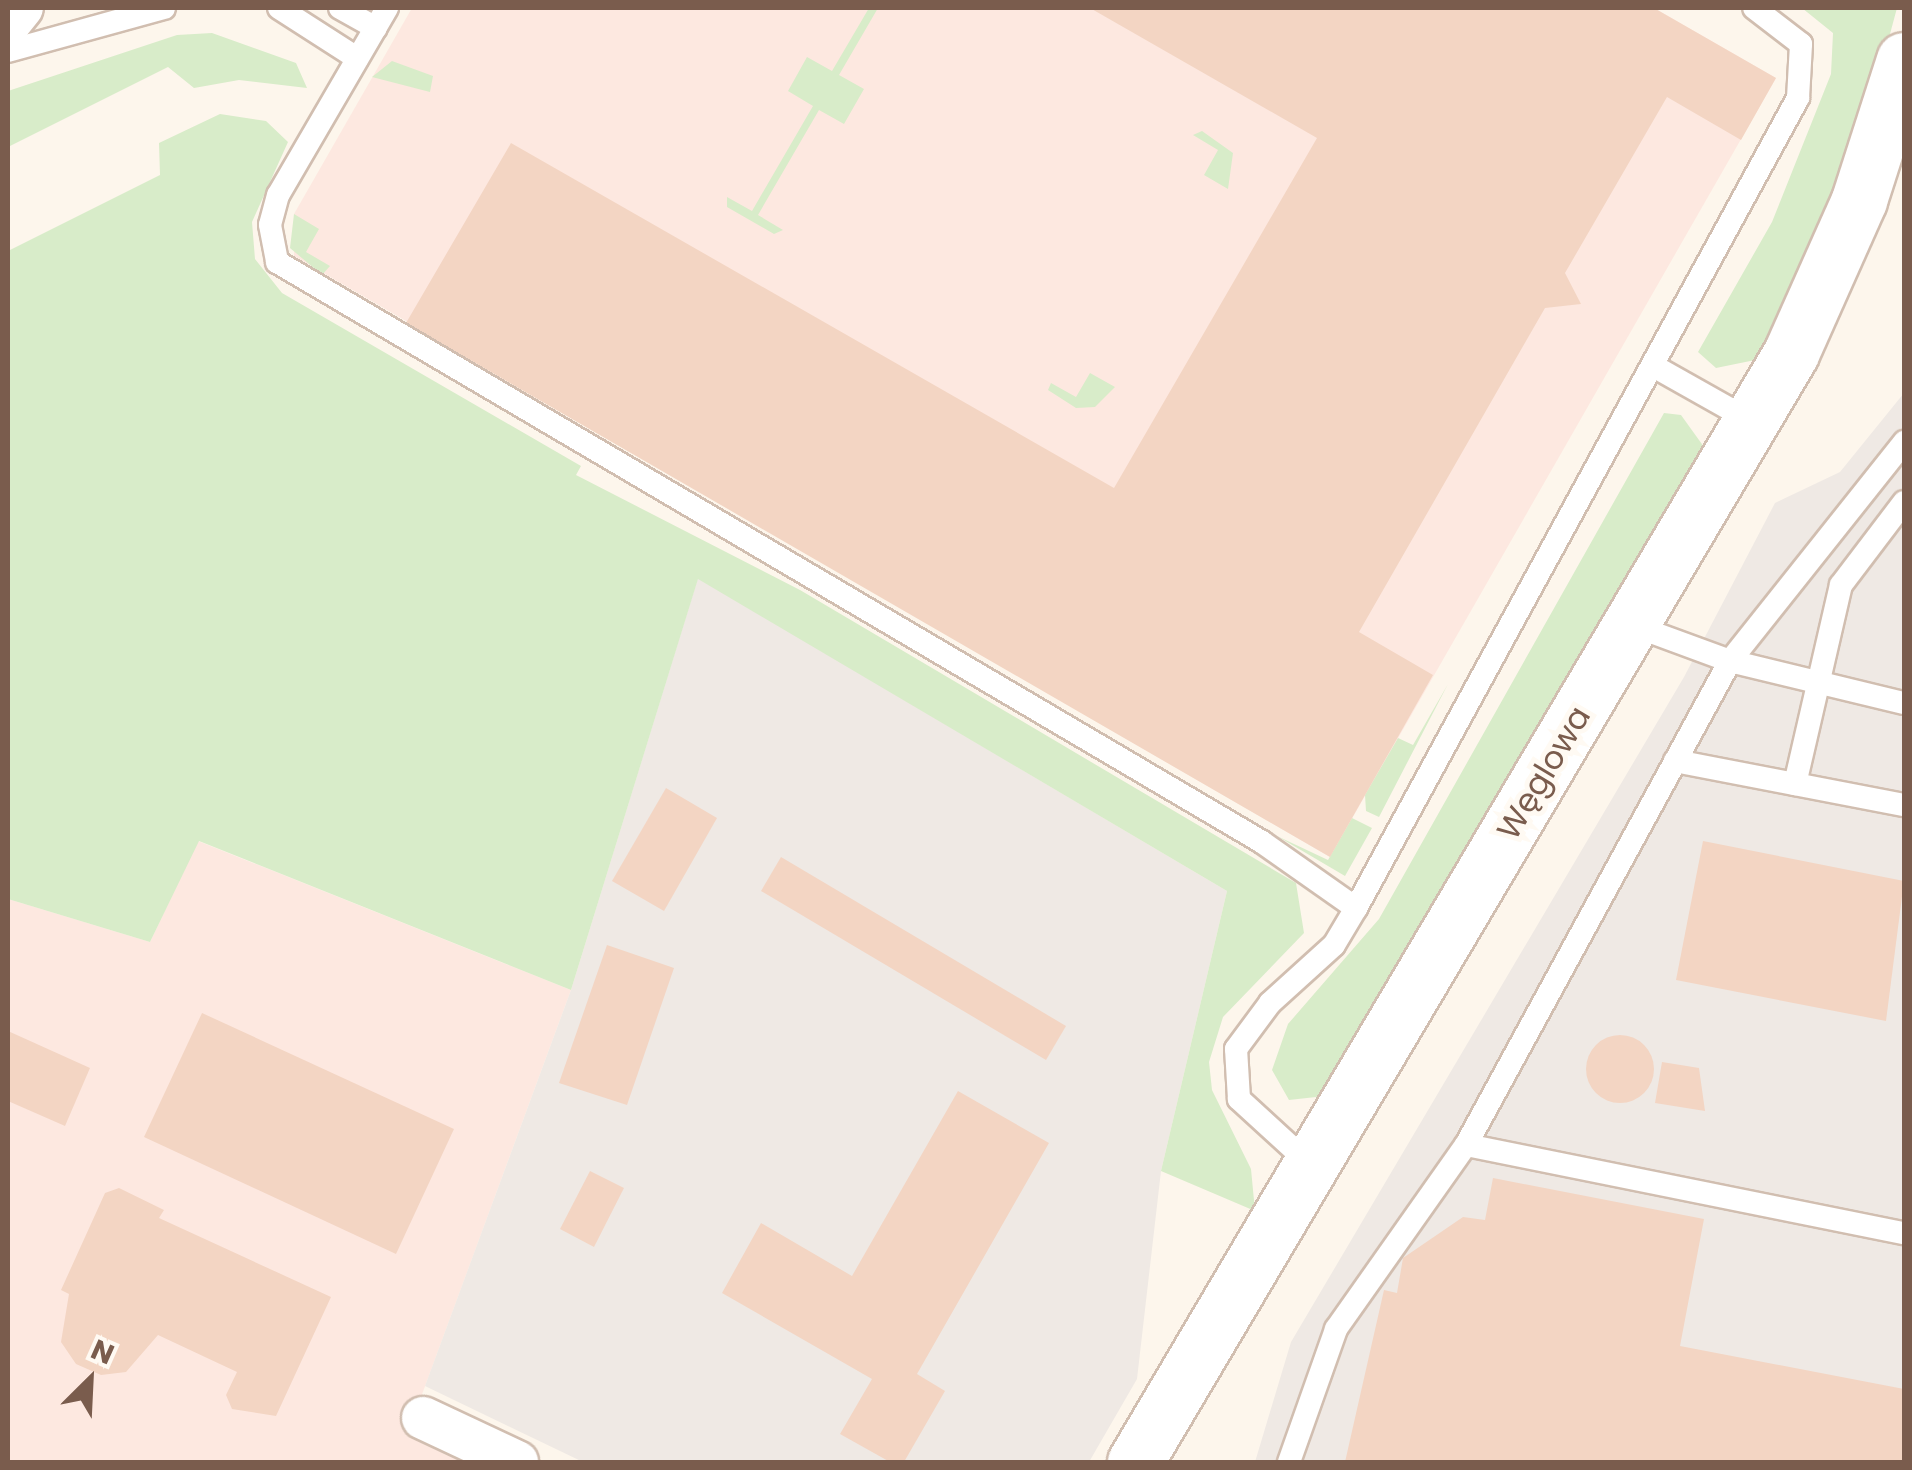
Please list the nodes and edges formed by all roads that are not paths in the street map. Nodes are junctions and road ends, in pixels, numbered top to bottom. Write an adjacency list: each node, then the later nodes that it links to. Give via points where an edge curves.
1 (22, 8): 7 (street)
2 (164, 8): 8 (lane)
3 (279, 8): 9 (lane)
4 (340, 8): 6 (lane)
5 (1754, 8): 11 (lane, via 1802,44 1802,83)
6 (382, 18): 9 (lane)
7 (8, 25)
8 (8, 51)
9 (356, 58): 22 (lane, via 278,195 270,225 276,262 1262,842)
10 (1904, 60): 12 (street, Węglowa, via 1859,200)
11 (1657, 368): 12 (lane); 22 (lane)
12 (1753, 422): 15 (street, Węglowa)
13 (1904, 451): 16 (lane)
14 (1904, 502): 17 (lane, via 1840,585)
15 (1632, 625): 16 (lane); 24 (street, Węglowa)
16 (1730, 661): 17 (lane); 19 (lane)
17 (1819, 681): 18 (lane); 20 (lane)
18 (1904, 702)
19 (1675, 761): 20 (lane); 23 (lane)
20 (1795, 784): 21 (lane)
21 (1904, 805)
22 (1356, 908): 24 (lane, via 1334,945 1270,1002 1236,1050 1239,1099)
23 (1466, 1145): 25 (lane); 29 (lane, via 1336,1329)
24 (1311, 1165): 28 (street, Węglowa)
25 (1904, 1232)
26 (423, 1418): 27 (street)
27 (517, 1462)
28 (1135, 1462)
29 (1289, 1462)

